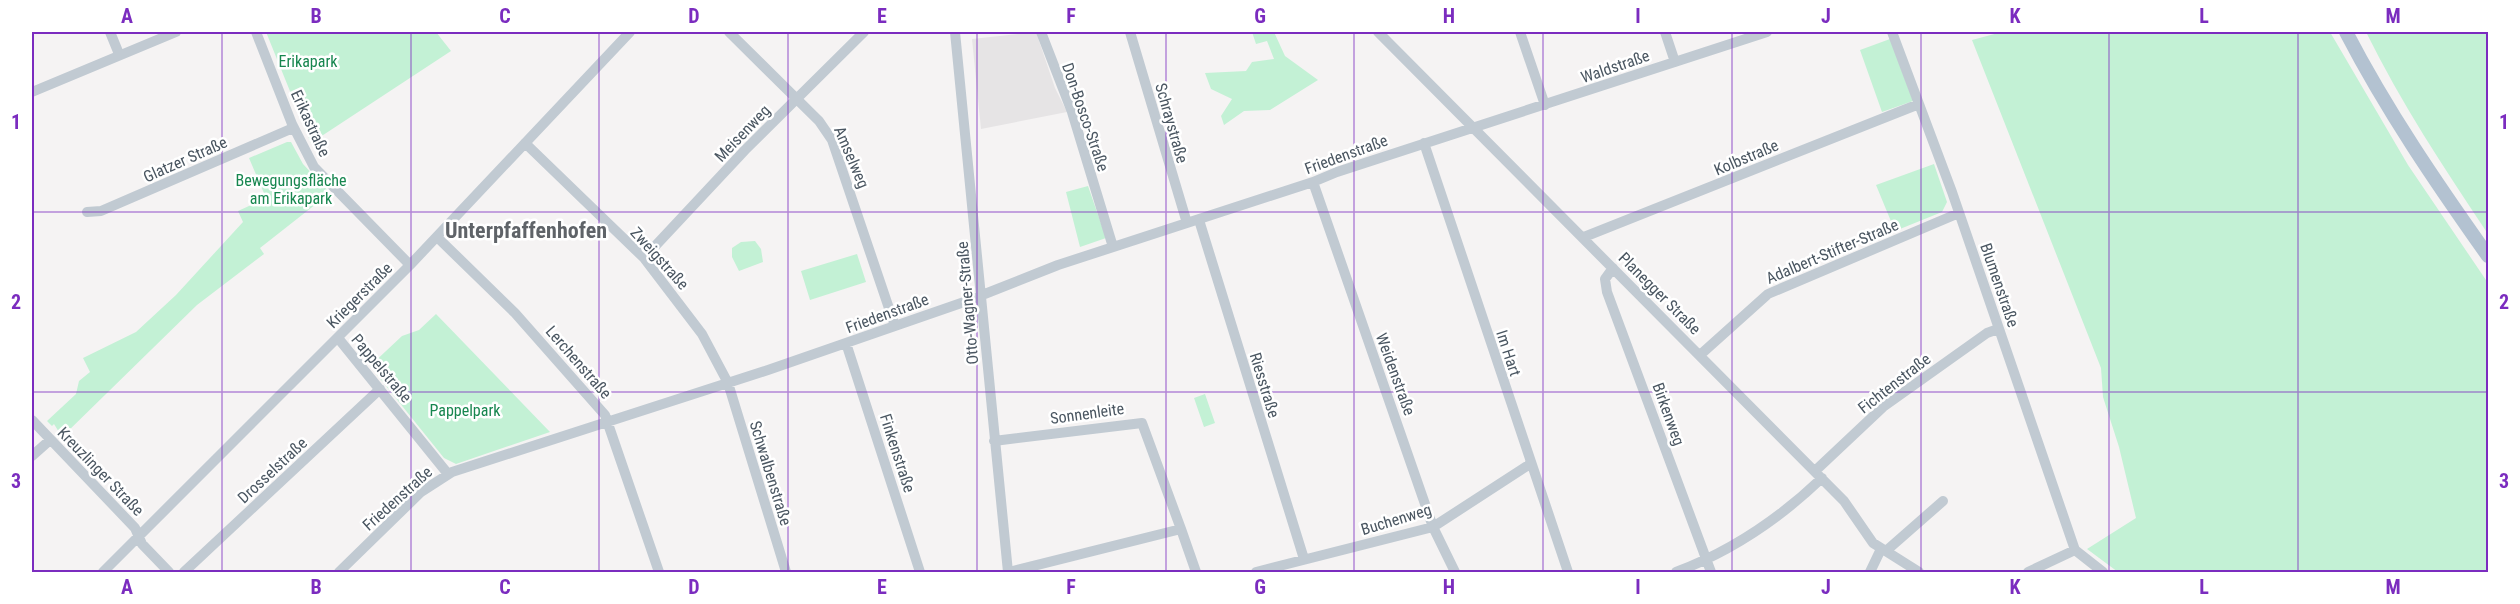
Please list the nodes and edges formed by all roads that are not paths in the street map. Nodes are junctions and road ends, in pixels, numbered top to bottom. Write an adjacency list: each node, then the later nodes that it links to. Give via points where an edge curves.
1 (110, 32): 17 (street)
2 (176, 32): 17 (street)
3 (256, 32): 23 (street, Erikastraße)
4 (630, 32): 25 (street, Kriegerstraße)
5 (729, 32): 20 (street, Amselweg)
6 (864, 32): 20 (street, Meisenweg)
7 (955, 32): 39 (street, Otto-Wagner-Straße)
8 (1041, 32): 34 (street, Don-Bosco-Straße, via 1072,112)
9 (1130, 32): 31 (street, Schraystraße)
10 (1378, 32): 24 (street, Planegger Straße)
11 (1520, 32): 22 (street)
12 (1665, 32): 18 (street)
13 (1767, 32): 16 (street, Waldstraße)
14 (1892, 32): 21 (street, Blumenstraße)
15 (2346, 32): 35 (main road, via 2421,162)
16 (1742, 35): 18 (street, Waldstraße)
17 (119, 54): 19 (street)
18 (1675, 62): 22 (street, Waldstraße)
19 (32, 92)
20 (798, 99): 36 (street, Meisenweg); 40 (street, Amselweg, via 819,121 836,149)
21 (1919, 104): 29 (street, Blumenstraße); 33 (street, Kolbstraße)
22 (1545, 105): 24 (street, Waldstraße)
23 (293, 128): 28 (street, Glatzer Straße, via 101,211); 37 (street, Erikastraße, via 314,167)
24 (1473, 128): 26 (street, Friedenstraße); 33 (street, Planegger Straße)
25 (525, 142): 32 (street, Kriegerstraße); 36 (street, Zweigstraße)
26 (1424, 143): 27 (street, Friedenstraße); 52 (street, Im Hart)
27 (1313, 182): 30 (street, Friedenstraße); 56 (street, Weidenstraße)
28 (87, 212)
29 (1959, 213): 41 (street, Blumenstraße); 44 (street, Adalbert-Stifter-Straße, via 1768,294)
30 (1198, 220): 31 (street, Friedenstraße); 61 (street, Riesstraße)
31 (1187, 223): 34 (street, Friedenstraße)
32 (437, 237): 37 (street, Kriegerstraße); 48 (street, Lerchenstraße, via 515,313 585,391)
33 (1584, 237): 38 (street, Planegger Straße)
34 (1113, 247): 39 (street, Friedenstraße)
35 (2488, 256)
36 (644, 258): 45 (street, Zweigstraße, via 702,334)
37 (410, 265): 42 (street, Kriegerstraße)
38 (1613, 268): 44 (street, Planegger Straße); 62 (street, Birkenweg, via 1605,287)
39 (982, 295): 40 (street, Friedenstraße); 50 (street, Otto-Wagner-Straße)
40 (895, 326): 43 (street, Friedenstraße)
41 (1998, 329): 54 (street, Fichtenstraße, via 1883,407); 60 (street, Blumenstraße)
42 (338, 338): 46 (street, Pappelstraße); 58 (street, Kriegerstraße)
43 (846, 344): 45 (street, Friedenstraße); 69 (street, Finkenstraße)
44 (1700, 355): 54 (street, Planegger Straße)
45 (728, 383): 48 (street, Friedenstraße); 68 (street, Schwalbenstraße)
46 (380, 389): 53 (street, Pappelstraße); 66 (street, Drosselstraße)
47 (32, 420): 49 (street, Kreuzlinger Straße)
48 (607, 423): 53 (street, Friedenstraße); 67 (street, Lerchenstraße)
49 (50, 440): 51 (street); 58 (street, Kreuzlinger Straße, via 135,528)
50 (994, 441): 57 (street, Sonnenleite, via 1142,423); 70 (street, Otto-Wagner-Straße)
51 (32, 456)
52 (1530, 464): 56 (street, Buchenweg); 74 (street, Im Hart)
53 (448, 474): 63 (street, Friedenstraße, via 421,492)
54 (1819, 475): 59 (street, Planegger Straße, via 1844,501 1866,535); 62 (street, Fichtenstraße, via 1764,529)
55 (1943, 501): 59 (street)
56 (1433, 527): 61 (street, Buchenweg); 73 (street, Weidenstraße)
57 (1182, 529): 70 (street); 71 (street)
58 (139, 537): 64 (street, Kriegerstraße); 65 (street, Kreuzlinger Straße)
59 (1883, 550): 77 (street); 78 (street, Planegger Straße)
60 (2075, 550): 79 (street); 80 (street)
61 (1304, 560): 72 (street, Buchenweg)
62 (1707, 561): 75 (street, Fichtenstraße); 76 (street, Birkenweg)
63 (346, 570)
64 (103, 573)
65 (169, 573)
66 (184, 573)
67 (658, 573)
68 (786, 573)
69 (920, 573)
70 (1009, 573)
71 (1197, 573)
72 (1256, 573)
73 (1455, 573)
74 (1568, 573)
75 (1676, 573)
76 (1711, 573)
77 (1870, 573)
78 (1919, 573)
79 (2028, 573)
80 (2103, 573)

